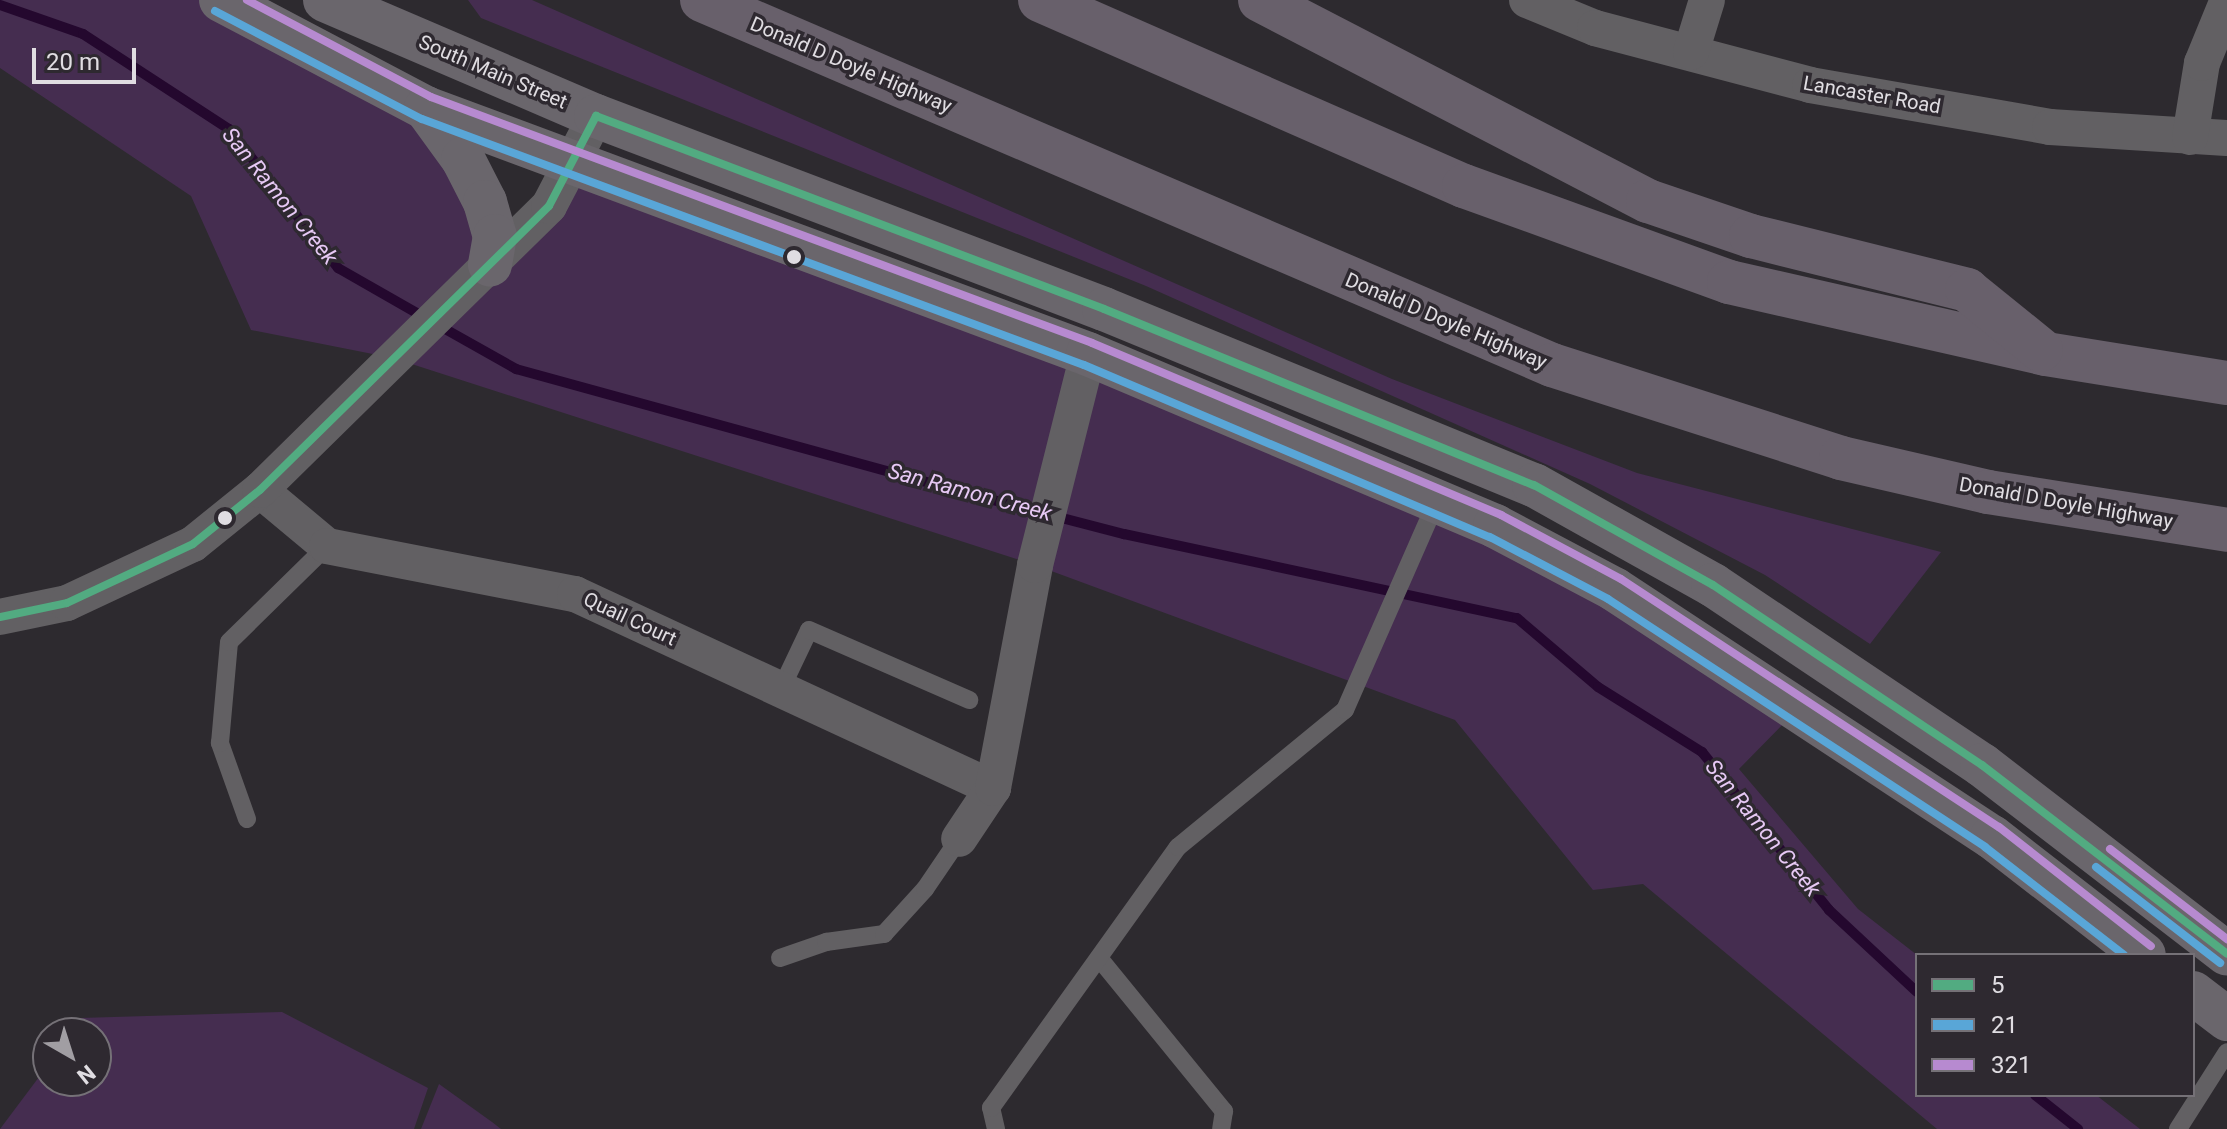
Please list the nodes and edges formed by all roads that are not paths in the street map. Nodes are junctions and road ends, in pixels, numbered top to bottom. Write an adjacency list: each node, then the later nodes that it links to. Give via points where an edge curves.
1 (221, 0): 10 (main road)
2 (325, 0): 11 (main road, South Main Street)
3 (702, 0): 21 (highway, Donald D Doyle Highway, via 1552,365 1841,458 1988,492)
4 (1040, 0): 17 (highway, via 1464,186 1605,241 1800,301)
5 (1260, 0): 17 (highway, via 1648,201 1751,236 1967,290)
6 (1527, 0): 9 (street, Lancaster Road, via 1595,28)
7 (1707, 0): 9 (street)
8 (2227, 2): 12 (street, via 2202,63)
9 (1691, 52): 12 (street, Lancaster Road, via 1810,85 2050,127)
10 (426, 108): 14 (main road); 15 (main road, via 463,159 485,202 495,236)
11 (596, 116): 14 (street); 30 (main road, South Main Street, via 1104,309 1534,485 1713,585 1982,765)
12 (2190, 137): 13 (street, Lancaster Road)
13 (2227, 138)
14 (571, 164): 15 (street, via 549,206); 16 (main road)
15 (485, 270): 19 (street)
16 (1088, 354): 20 (main road); 26 (street, via 1035,565)
17 (2046, 354): 18 (highway)
18 (2227, 383)
19 (260, 490): 22 (street, Quail Court); 23 (street, via 193,544 67,603)
20 (1437, 500): 29 (main road, via 1614,589 1992,837); 32 (lane, via 1345,710 1178,847)
21 (2227, 530)
22 (327, 546): 24 (street, Quail Court, via 575,594); 27 (lane, via 229,642 220,743)
23 (0, 617)
24 (781, 689): 25 (lane, via 809,630); 26 (street, Quail Court)
25 (969, 700)
26 (993, 788): 28 (street)
27 (247, 819)
28 (959, 839): 31 (lane, via 925,889 884,934 826,942)
29 (2141, 953)
30 (2227, 954)
31 (780, 958)
32 (1099, 958): 36 (lane, via 991,1108); 37 (lane, via 1224,1111)
33 (2195, 995): 34 (main road)
34 (2227, 1019)
35 (2227, 1052): 38 (lane)
36 (996, 1129)
37 (1221, 1129)
38 (2178, 1129)

